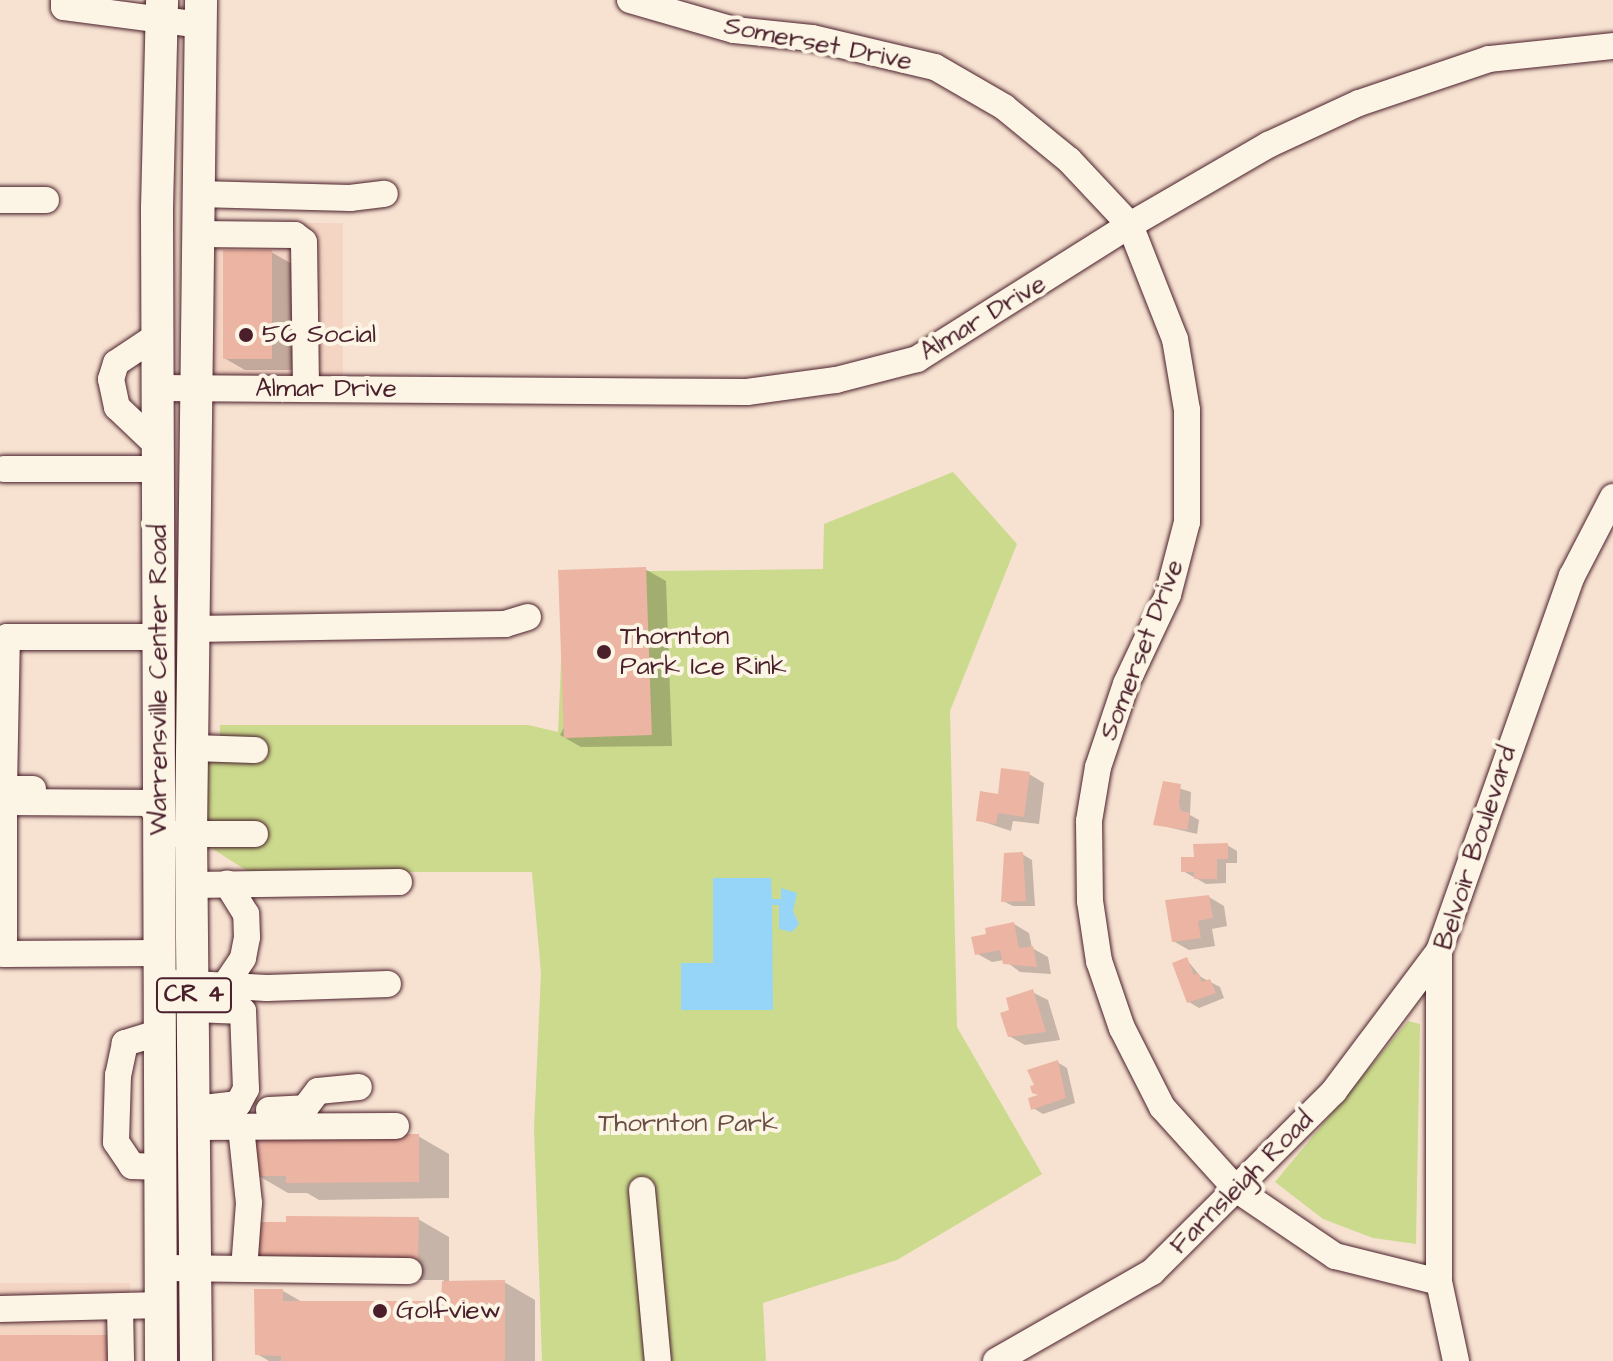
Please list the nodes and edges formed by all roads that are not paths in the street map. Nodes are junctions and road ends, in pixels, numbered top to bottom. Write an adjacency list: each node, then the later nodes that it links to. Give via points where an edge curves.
1 (64, 0): 3 (street, via 64,7)
2 (630, 0): 10 (street, Somerset Drive, via 734,30 812,38 935,67 1004,107 1058,151)
3 (161, 11): 4 (street); 12 (main road, Warrensville Center Road)
4 (200, 13): 6 (main road, Warrensville Center Road / CR 4)
5 (1613, 46): 10 (street, Almar Drive, via 1489,59 1411,84 1268,145)
6 (198, 194): 7 (street); 11 (main road, Warrensville Center Road / CR 4)
7 (385, 194)
8 (0, 200): 9 (street)
9 (46, 200)
10 (1130, 225): 15 (street, Almar Drive, via 917,359 836,380 747,392); 39 (street, Somerset Drive, via 1175,339 1187,410 1187,522 1168,595 1126,684 1098,767 1089,821 1090,901 1099,961 1122,1028 1162,1107)
11 (198, 234): 14 (main road, Warrensville Center Road / CR 4); 15 (street, via 295,235 304,242)
12 (158, 335): 13 (main road, Warrensville Center Road); 16 (street, via 116,363 111,379 117,407)
13 (158, 388): 14 (street, Almar Drive); 16 (main road, Warrensville Center Road)
14 (196, 388): 15 (street, Almar Drive); 20 (main road, Warrensville Center Road / CR 4)
15 (306, 389)
16 (158, 457): 17 (street); 21 (main road, Warrensville Center Road)
17 (4, 469)
18 (1613, 497): 29 (street, Belvoir Boulevard, via 1572,576)
19 (528, 617): 20 (street, via 505,624)
20 (194, 629): 22 (main road, Warrensville Center Road / CR 4)
21 (159, 637): 24 (main road, Warrensville Center Road); 24 (street, via 7,637 4,789)
22 (192, 748): 23 (street); 24 (main road, Warrensville Center Road / CR 4)
23 (255, 750)
24 (168, 816): 25 (street); 28 (main road, Warrensville Center Road / CR 4); 30 (main road, Warrensville Center Road); 30 (street, via 4,802 4,954)
25 (255, 834)
26 (399, 882): 27 (street)
27 (227, 884): 28 (street); 32 (street, via 246,914 243,958)
28 (192, 885): 32 (main road, Warrensville Center Road / CR 4)
29 (1439, 951): 39 (street, Farnsleigh Road, via 1334,1091); 45 (street, Belvoir Boulevard)
30 (161, 968): 32 (street); 33 (main road, Warrensville Center Road)
31 (388, 984): 32 (street)
32 (204, 992): 35 (street, via 243,1011 246,1089); 36 (main road, Warrensville Center Road / CR 4)
33 (161, 1032): 38 (main road, Warrensville Center Road); 38 (street, via 125,1043 116,1142 132,1166)
34 (359, 1087): 35 (street, via 318,1091 298,1110)
35 (240, 1116): 36 (street); 37 (street); 43 (street, via 249,1203)
36 (195, 1118): 42 (main road, Warrensville Center Road / CR 4)
37 (396, 1126)
38 (161, 1167): 41 (main road, Warrensville Center Road)
39 (1236, 1189): 45 (street, Somerset Drive, via 1335,1256); 53 (street, Farnsleigh Road, via 1152,1272)
40 (642, 1190): 52 (street)
41 (162, 1268): 42 (street); 46 (main road, Warrensville Center Road)
42 (196, 1269): 43 (street); 51 (main road, Warrensville Center Road / CR 4)
43 (244, 1269): 44 (street)
44 (409, 1271)
45 (1439, 1282): 54 (street, Belvoir Boulevard)
46 (162, 1305): 47 (street); 50 (main road, Warrensville Center Road)
47 (120, 1307): 48 (street); 49 (street)
48 (0, 1309)
49 (121, 1361)
50 (161, 1361)
51 (196, 1361)
52 (658, 1361)
53 (996, 1361)
54 (1456, 1361)

